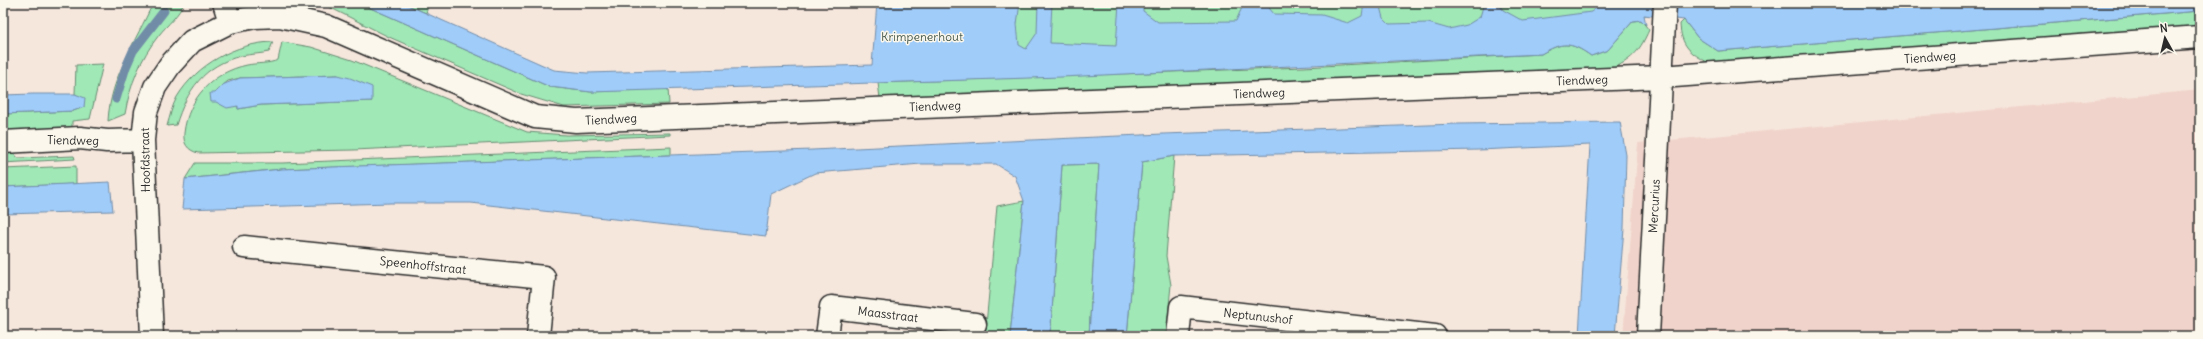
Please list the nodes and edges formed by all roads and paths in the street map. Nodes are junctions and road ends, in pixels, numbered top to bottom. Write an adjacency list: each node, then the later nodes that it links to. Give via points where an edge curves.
1 (1665, 3): 4 (street)
2 (227, 12): 4 (street, Tiendweg, via 255,17 280,16 326,26 535,117 576,120); 5 (street, Hoofdstraat, via 192,42 170,65 155,87 146,112)
3 (2200, 37): 4 (street, Tiendweg)
4 (1661, 77): 14 (street, Mercurius)
5 (143, 140): 6 (street, Tiendweg, via 106,141 80,138); 9 (street, Hoofdstraat)
6 (3, 142)
7 (244, 247): 10 (street, Speenhoffstraat, via 544,277)
8 (975, 324): 11 (street, Maasstraat, via 831,307)
9 (152, 336)
10 (538, 336)
11 (827, 336)
12 (1178, 336): 13 (street, Neptunushof, via 1181,307)
13 (1435, 336)
14 (1648, 336)

